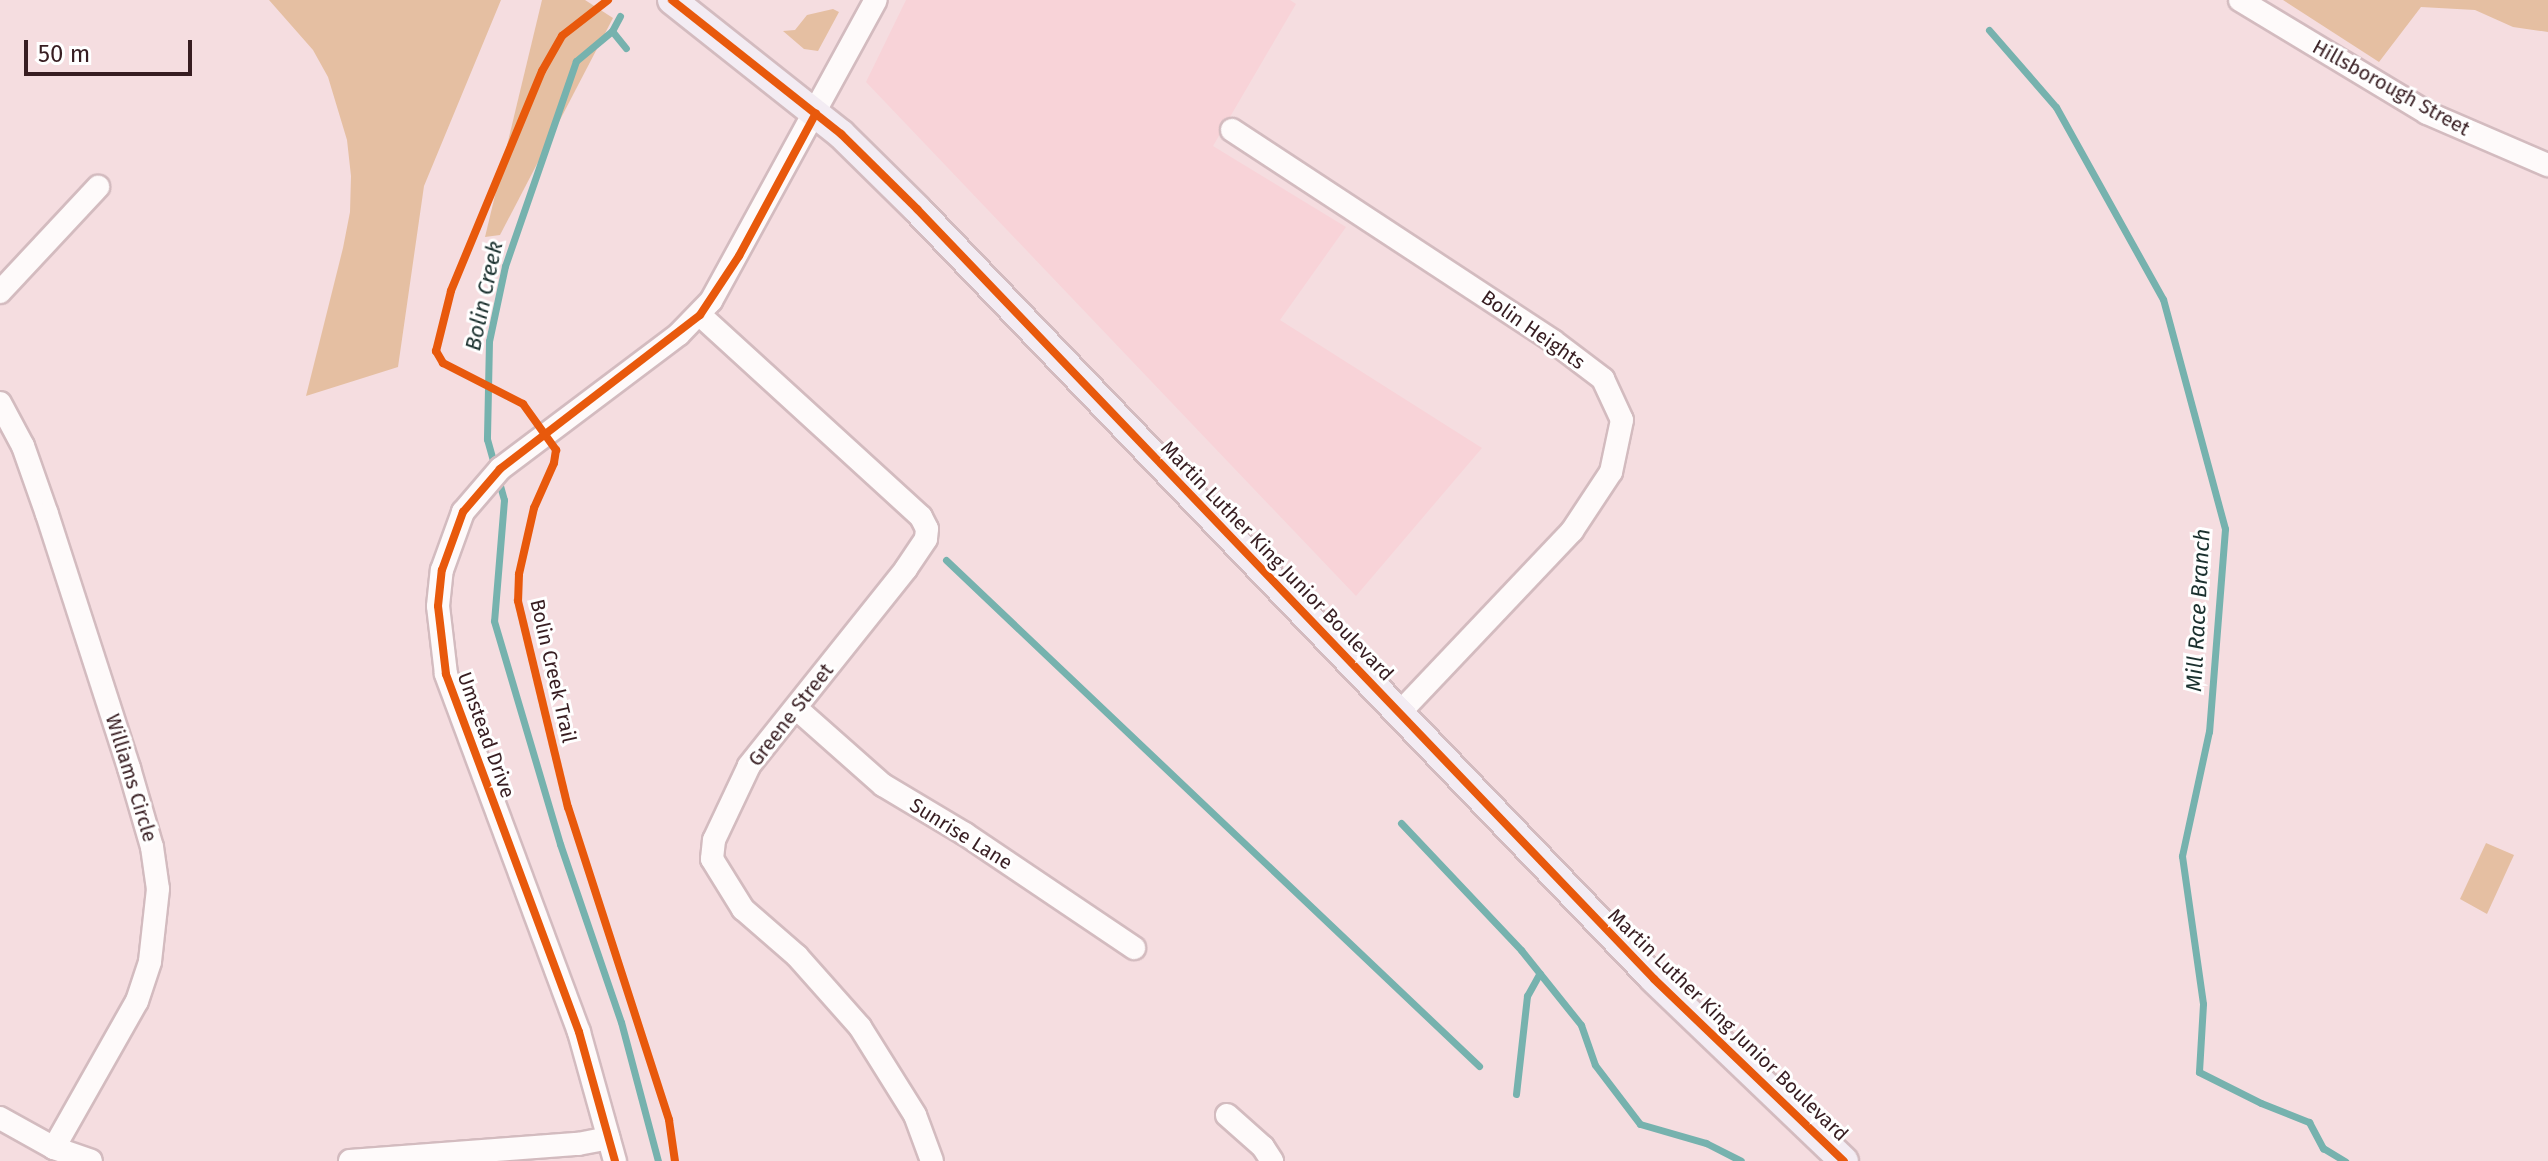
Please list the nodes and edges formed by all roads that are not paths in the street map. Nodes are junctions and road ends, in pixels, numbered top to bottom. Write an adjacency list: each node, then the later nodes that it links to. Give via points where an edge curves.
1 (672, 0): 4 (main road, Martin Luther King Junior Boulevard)
2 (876, 0): 4 (street)
3 (2240, 0): 6 (street, Hillsborough Street, via 2427,113)
4 (816, 113): 9 (street, Umstead Drive, via 739,256); 12 (main road, Martin Luther King Junior Boulevard, via 963,256)
5 (1232, 130): 12 (street, Bolin Heights, via 1553,341 1603,379 1622,420 1611,472 1572,531)
6 (2548, 165)
7 (98, 187): 8 (street)
8 (0, 292)
9 (700, 315): 11 (street, Greene Street, via 921,517 927,529 906,569); 16 (street, Umstead Drive, via 500,469 463,512 442,570 438,606 446,674 579,1032)
10 (0, 403): 17 (street, Williams Circle, via 23,446 47,514 137,794 158,889 150,962 137,1001)
11 (797, 709): 13 (street, Sunrise Lane, via 883,785); 22 (street, Greene Street, via 749,766 714,840 712,859 743,909 797,956 860,1027 915,1115)
12 (1400, 712): 24 (main road, Martin Luther King Junior Boulevard, via 1711,1036)
13 (1134, 948)
14 (1227, 1115): 23 (street)
15 (0, 1118): 17 (street)
16 (608, 1138): 18 (street); 21 (street, Umstead Drive)
17 (54, 1148): 19 (street)
18 (408, 1159): 20 (street)
19 (91, 1161)
20 (350, 1161)
21 (615, 1161)
22 (932, 1161)
23 (1272, 1161)
24 (1844, 1161)

